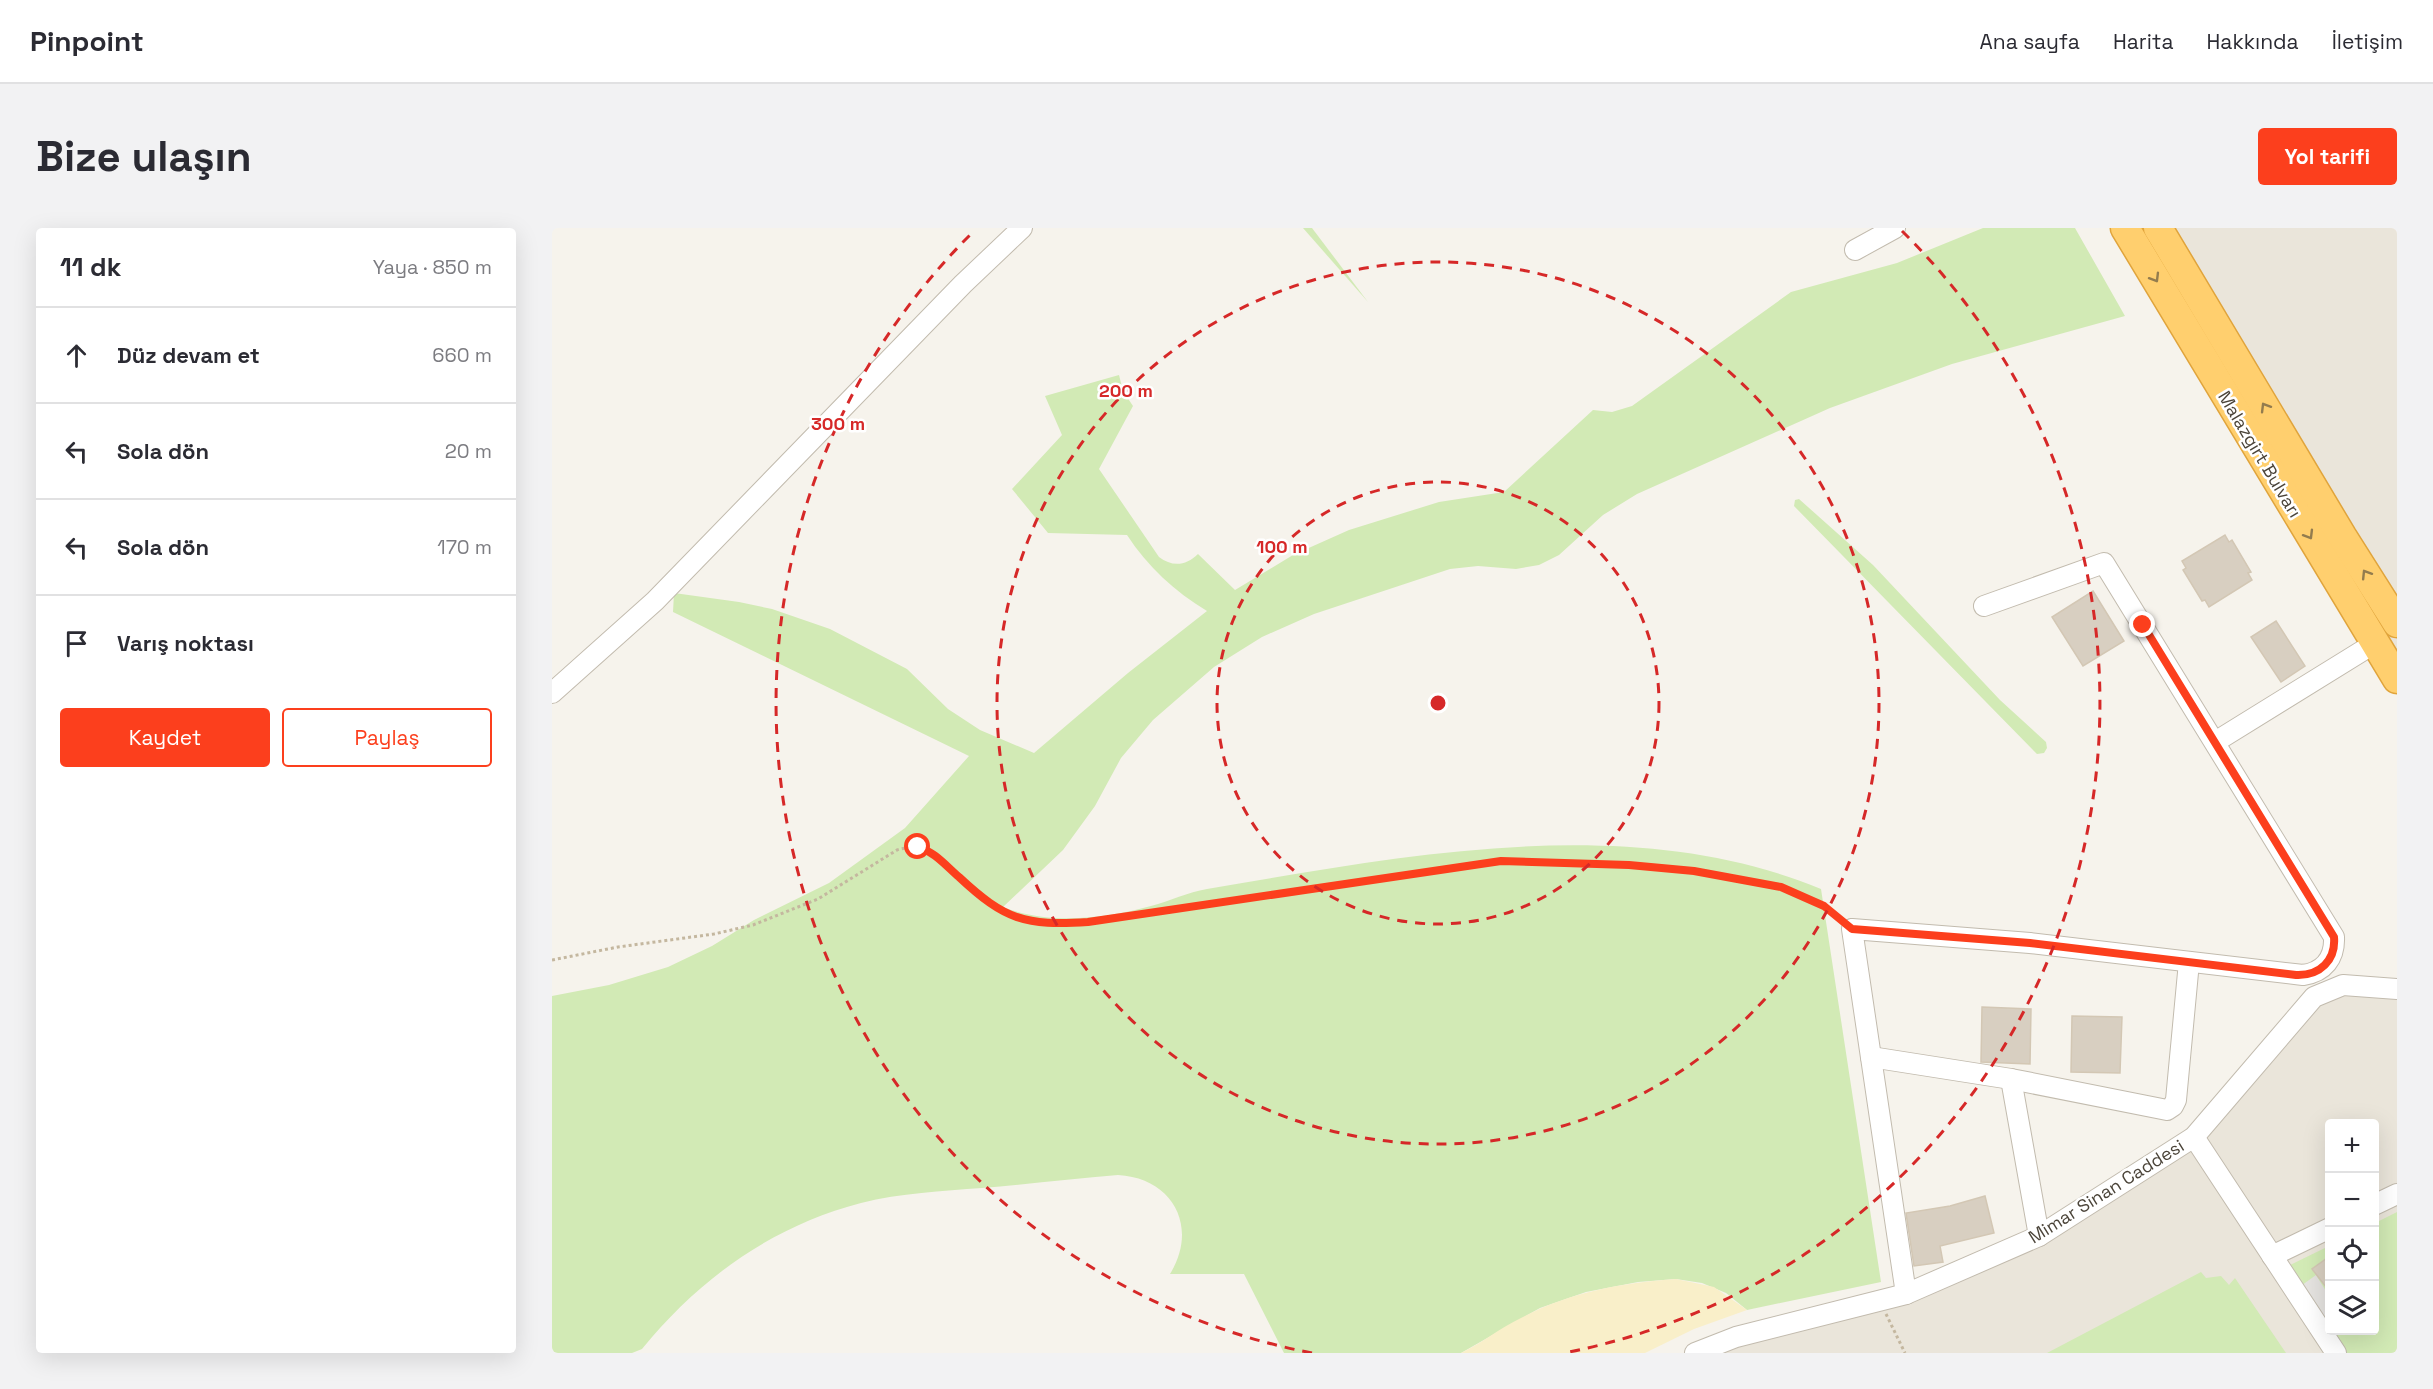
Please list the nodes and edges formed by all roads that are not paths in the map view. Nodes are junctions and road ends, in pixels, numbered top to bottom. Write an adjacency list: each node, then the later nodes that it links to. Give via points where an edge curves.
1 (1022, 228): 10 (street, via 655,601)
2 (1895, 228): 5 (street)
3 (2125, 228): 8 (highway, Malazgirt Bulvarı, one-way to 8)
4 (2158, 228): 7 (highway, Malazgirt Bulvarı, one-way to 4)
5 (1855, 250)
6 (1984, 606): 11 (street, via 2104,563)
7 (2397, 623)
8 (2375, 643): 9 (highway, Malazgirt Bulvarı); 11 (street)
9 (2397, 679)
10 (552, 693)
11 (2216, 742): 13 (street, via 2334,937 2331,957)
12 (2189, 962): 13 (street, via 2303,975); 16 (street, via 2030,943 1852,929); 17 (street, via 2176,1100 2171,1108 2163,1110)
13 (2323, 967): 15 (street)
14 (2393, 987): 15 (street, Mimar Sinan Caddesi, via 2343,986)
15 (2332, 990): 18 (street, Mimar Sinan Caddesi, via 2314,997)
16 (1871, 1057): 17 (street); 24 (street)
17 (2012, 1079): 22 (street)
18 (2194, 1137): 22 (street, Mimar Sinan Caddesi); 23 (street)
19 (2397, 1194): 20 (street)
20 (2379, 1203)
21 (2325, 1230): 23 (street)
22 (2038, 1236): 24 (street, Mimar Sinan Caddesi)
23 (2272, 1256): 26 (street)
24 (1906, 1294): 25 (street, Mimar Sinan Caddesi, via 1736,1336)
25 (1695, 1353)
26 (2336, 1353)

